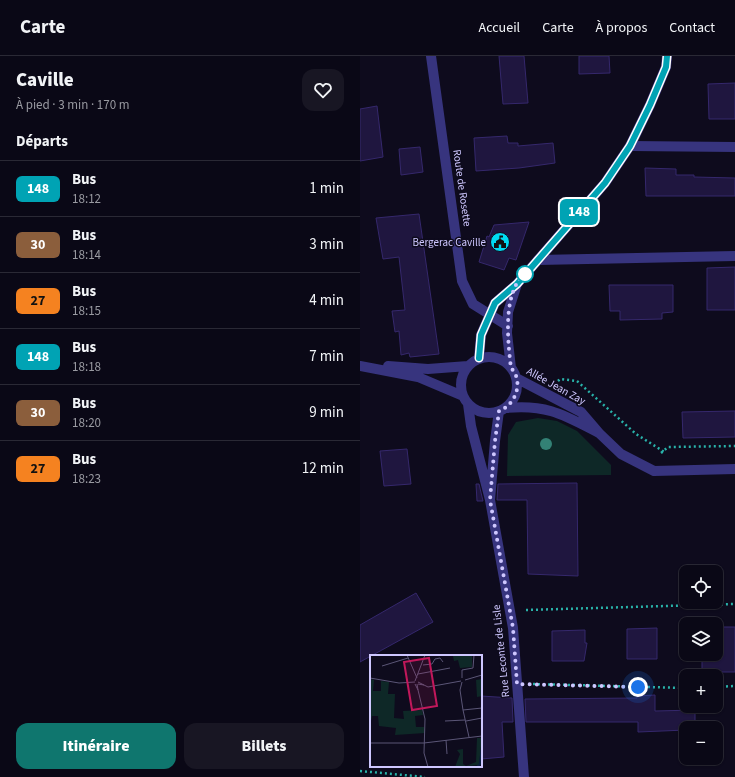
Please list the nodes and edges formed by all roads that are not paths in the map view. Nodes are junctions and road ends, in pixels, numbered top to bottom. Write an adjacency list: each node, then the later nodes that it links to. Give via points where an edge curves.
1 (431, 56): 8 (street, Route de Rosette, via 462,281 473,304)
2 (667, 56): 3 (street, via 666,67)
3 (630, 146): 4 (street); 6 (street, via 605,183)
4 (735, 147)
5 (735, 256): 6 (street)
6 (538, 260): 7 (street)
7 (517, 284): 8 (street, via 495,303); 9 (street, via 508,312)
8 (490, 316): 9 (street, Route de Rosette); 10 (street, via 481,335)
9 (508, 326): 13 (street)
10 (479, 358): 12 (street); 13 (street, via 492,356 505,361)
11 (360, 365): 12 (street, via 428,368); 15 (street, via 418,377)
12 (468, 366): 15 (street, via 461,378 461,392)
13 (511, 368): 14 (street)
14 (516, 378): 16 (street, via 518,385 515,398); 17 (street, Allée Jean Zay, via 581,412)
15 (466, 400): 16 (street, via 479,412 493,413); 19 (street, Rue Leconte de Lisle)
16 (502, 410): 17 (street, Allée Jean Zay, via 524,406 560,412); 19 (street, Rue Leconte de Lisle, via 495,441)
17 (599, 433): 18 (street, Allée Jean Zay, via 621,454 654,471)
18 (735, 469)
19 (490, 500): 20 (street, Rue Leconte de Lisle, via 510,611)
20 (524, 777)

